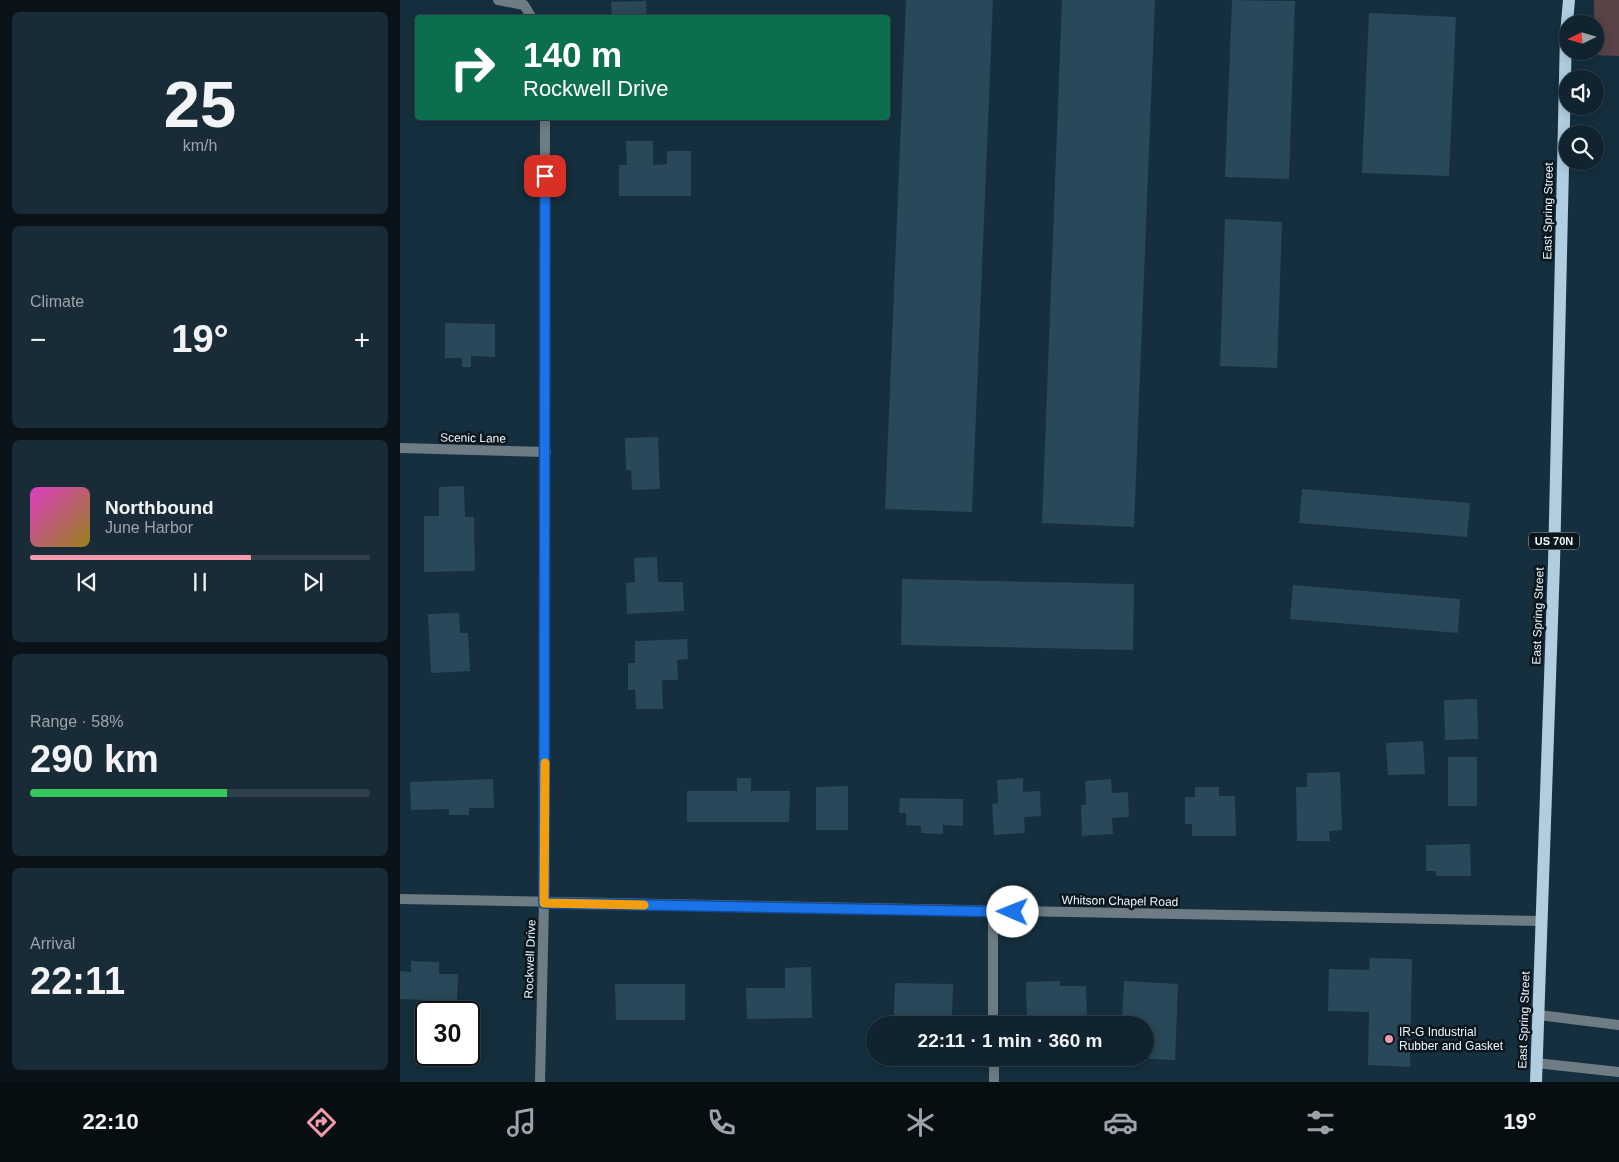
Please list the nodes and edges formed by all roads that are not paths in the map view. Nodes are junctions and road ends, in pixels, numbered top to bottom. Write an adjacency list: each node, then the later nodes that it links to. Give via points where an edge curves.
1 (498, 0): 3 (street, via 524,5)
2 (1569, 0): 10 (main road, East Spring Street / US 70N, via 1554,563)
3 (530, 15)
4 (545, 120): 6 (street, Rockwell Drive)
5 (400, 448): 6 (street, Scenic Lane)
6 (546, 452): 8 (street, Rockwell Drive)
7 (400, 899): 8 (street, Whitson Chapel Road)
8 (544, 903): 9 (street, Whitson Chapel Road); 17 (street, Rockwell Drive)
9 (993, 911): 10 (street, Whitson Chapel Road); 12 (street)
10 (1540, 922): 11 (main road, East Spring Street / US 70N)
11 (1539, 1015): 13 (street); 14 (main road, East Spring Street / US 70N)
12 (993, 1016)
13 (1619, 1025)
14 (1536, 1063): 16 (street); 19 (main road, East Spring Street / US 70N)
15 (994, 1066): 18 (street)
16 (1619, 1072)
17 (540, 1082)
18 (994, 1082)
19 (1536, 1082)

